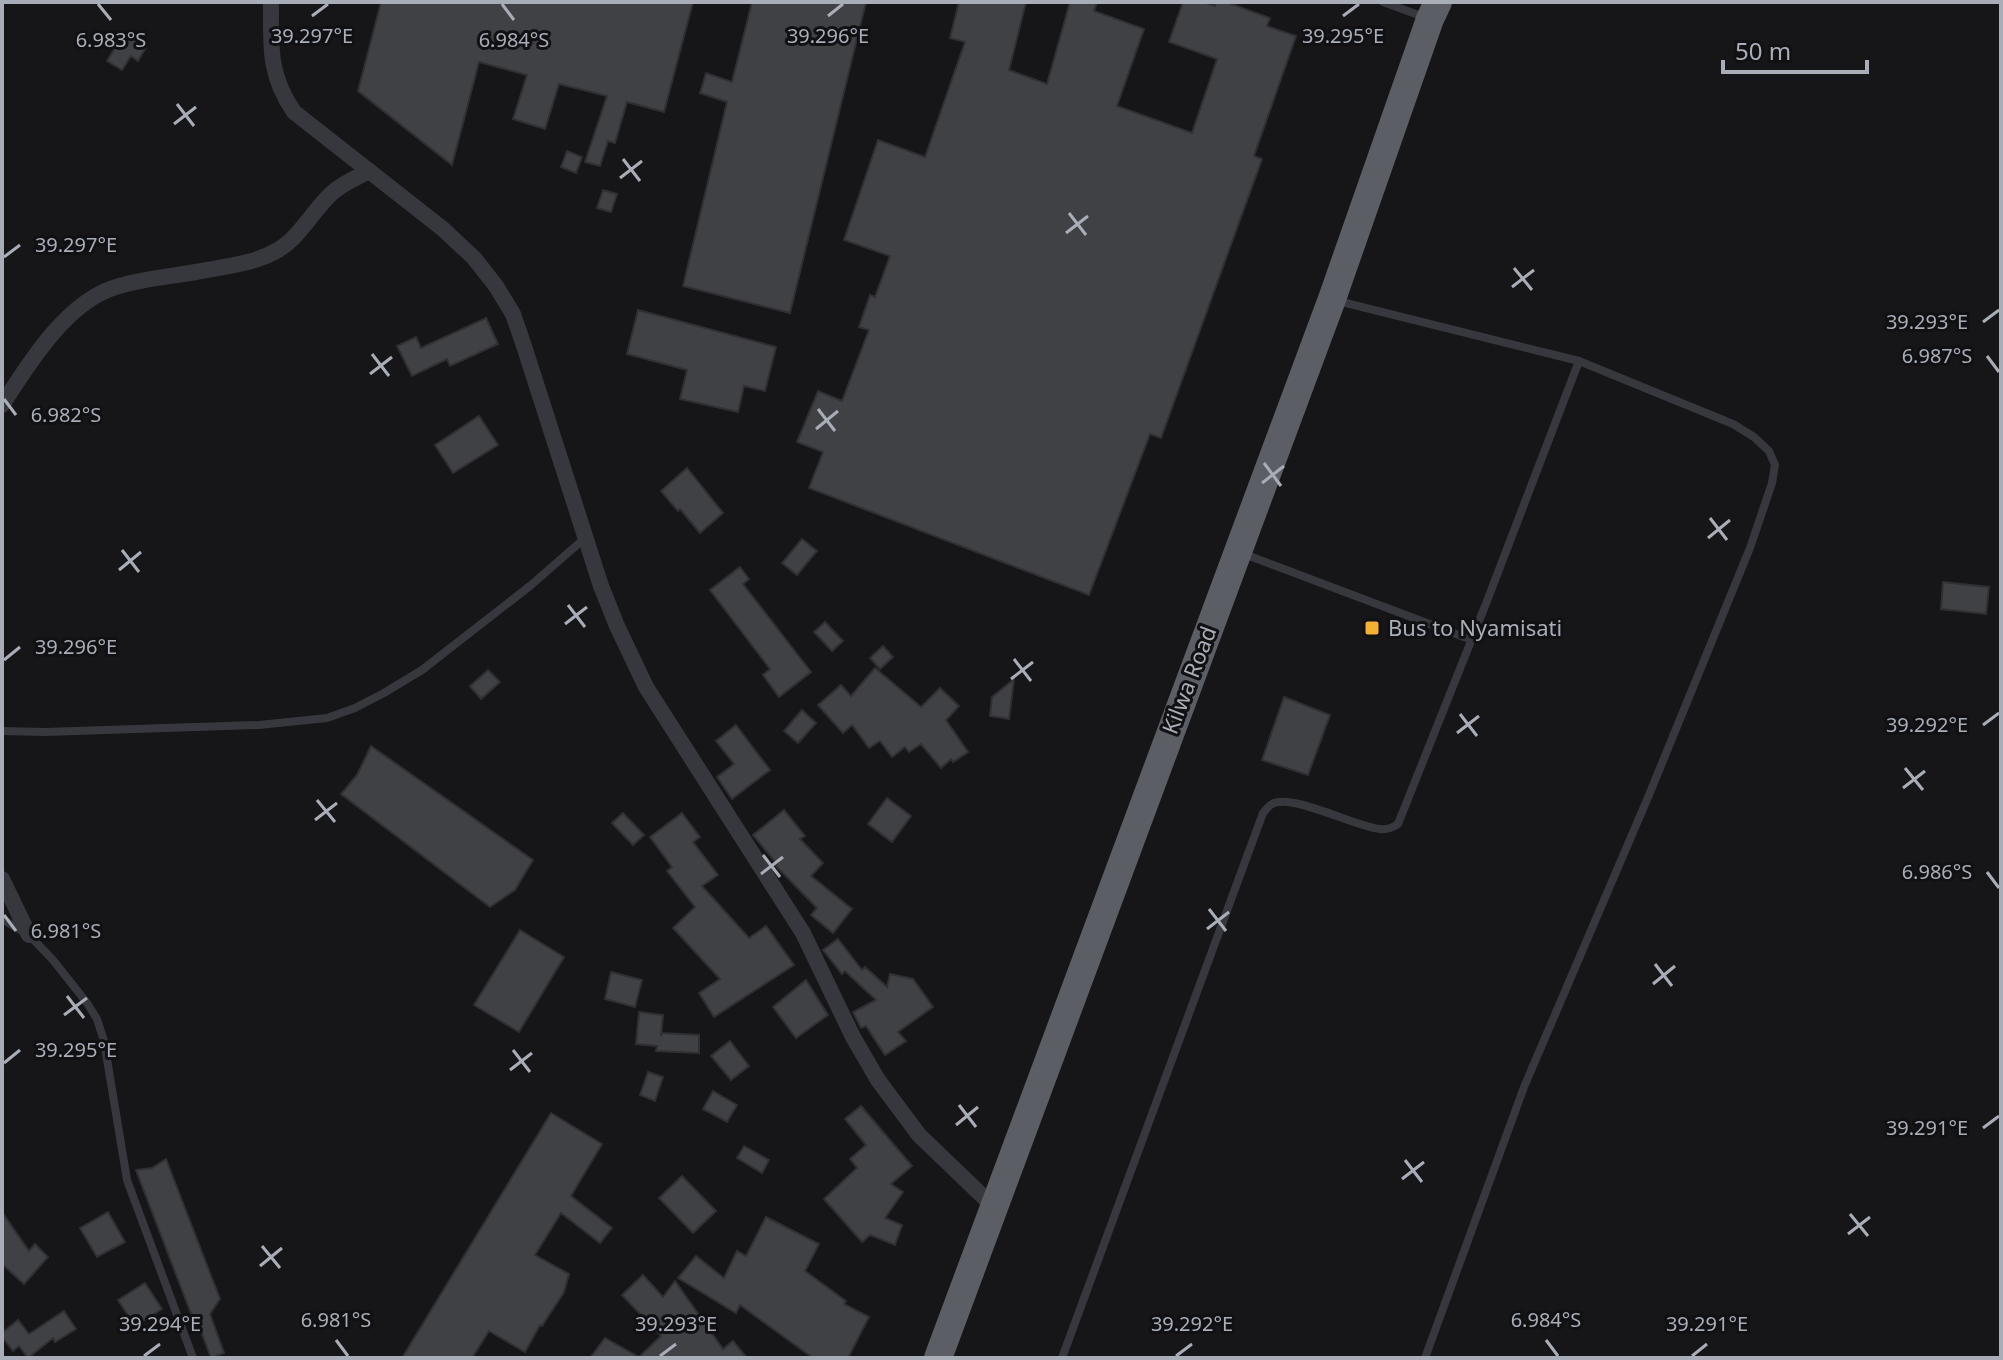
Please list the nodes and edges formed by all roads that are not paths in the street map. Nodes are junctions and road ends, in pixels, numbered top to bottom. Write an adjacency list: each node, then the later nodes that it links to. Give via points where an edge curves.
1 (271, 2): 4 (street, via 271,54 282,95 294,112)
2 (1383, 2): 3 (lane)
3 (1434, 11): 5 (highway, Kilwa Road)
4 (369, 171): 7 (street, via 331,194 278,250 246,263 139,281 84,302 53,334); 8 (street, via 443,229 502,295 513,314)
5 (1332, 299): 6 (lane); 9 (highway, Kilwa Road)
6 (1579, 361): 10 (lane); 19 (lane, via 1733,424 1769,451 1775,465 1750,548 1524,1087)
7 (2, 405)
8 (586, 537): 11 (lane, via 422,670 327,718 259,725); 15 (street, via 646,687 803,933 878,1080 919,1135)
9 (1238, 551): 10 (lane); 15 (highway, Kilwa Road)
10 (1472, 640): 18 (lane, via 1398,824 1376,829 1283,801 1263,813)
11 (2, 731)
12 (2, 879): 14 (street)
13 (2, 919): 14 (lane)
14 (29, 935): 16 (lane, via 97,1019 127,1180)
15 (995, 1208): 17 (highway, Kilwa Road)
16 (193, 1358)
17 (938, 1358)
18 (1062, 1358)
19 (1425, 1358)

